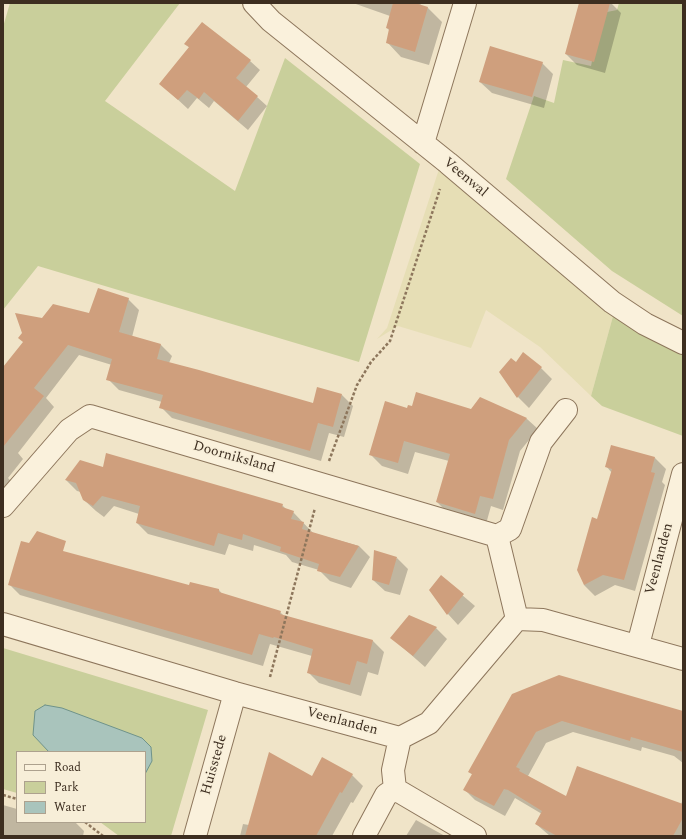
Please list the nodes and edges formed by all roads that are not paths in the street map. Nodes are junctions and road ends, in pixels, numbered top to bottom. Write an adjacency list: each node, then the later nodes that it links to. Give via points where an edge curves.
1 (254, 3): 3 (street, Veenwal, via 271,21)
2 (465, 3): 3 (street)
3 (423, 143): 4 (street, Veenwal, via 612,302 645,324)
4 (683, 343)
5 (566, 410): 8 (street, via 540,442 510,528)
6 (683, 474): 11 (street, Veenlanden)
7 (3, 506): 8 (street, Doorniksland, via 69,430 90,416)
8 (497, 536): 9 (street)
9 (517, 619): 11 (street, via 543,620); 14 (street, via 429,723)
10 (3, 624): 13 (street, Veenlanden)
11 (638, 645): 12 (street)
12 (683, 659)
13 (236, 694): 14 (street, Veenlanden); 16 (street, Huisstede)
14 (400, 738): 15 (street, via 393,770)
15 (396, 788): 17 (street, via 386,795); 18 (street)
16 (195, 836)
17 (364, 836)
18 (475, 836)

